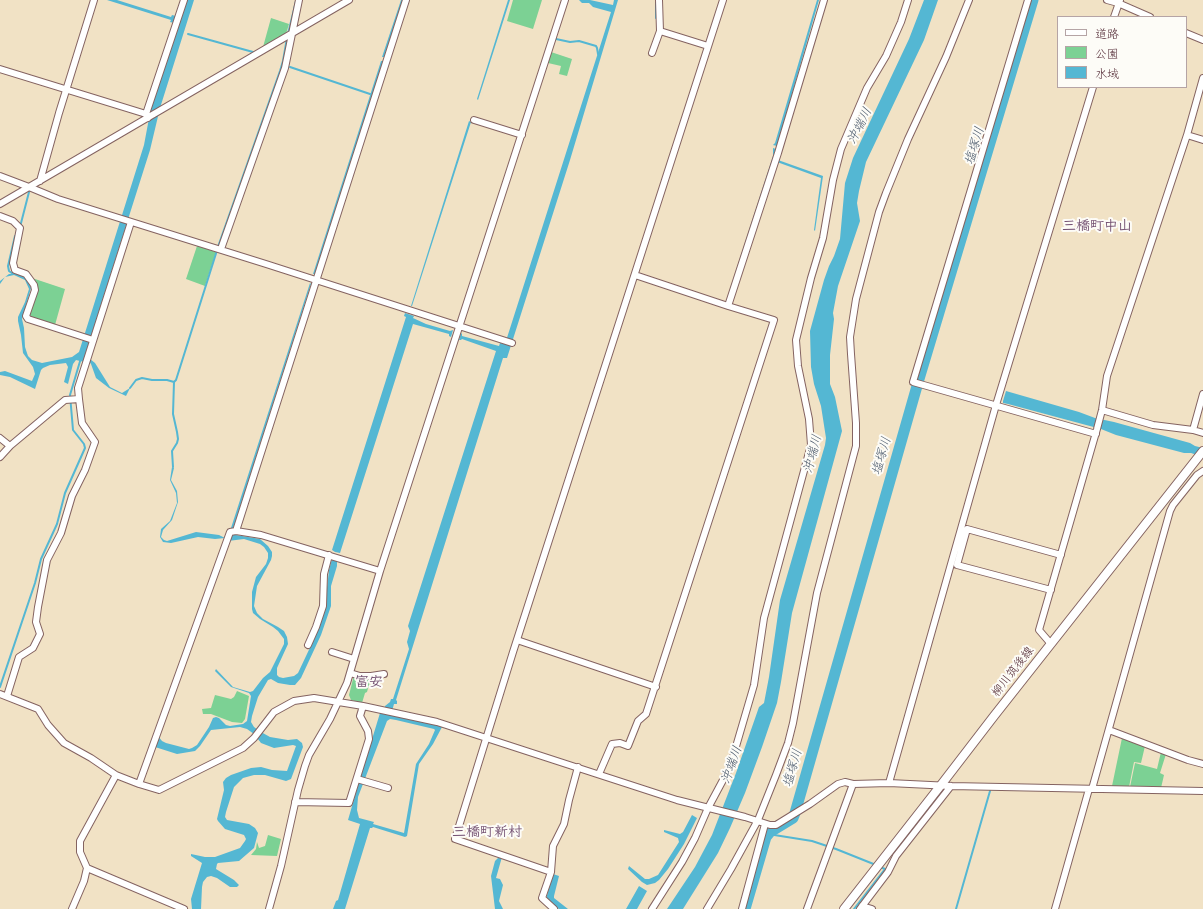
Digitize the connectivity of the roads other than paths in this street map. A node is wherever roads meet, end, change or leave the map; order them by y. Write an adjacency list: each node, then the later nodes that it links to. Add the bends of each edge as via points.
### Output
1 (94, 0): 26 (street)
2 (184, 0): 27 (street)
3 (299, 0): 18 (street)
4 (349, 0): 18 (street)
5 (406, 0): 40 (street)
6 (565, 0): 29 (street)
7 (659, 0): 17 (street)
8 (723, 0): 21 (street)
9 (824, 0): 41 (street)
10 (908, 0): 92 (street, via 886,56 867,88 841,149 833,180 823,238 796,340 811,445 764,618 754,685 730,767)
11 (969, 0): 93 (street, via 886,193 856,299 850,354 856,446 816,593 788,743)
12 (1028, 0): 47 (street, via 913,382)
13 (1107, 0): 14 (street)
14 (1119, 2): 15 (street); 16 (street)
15 (1114, 16)
16 (1148, 16)
17 (660, 31): 21 (street); 22 (street)
18 (292, 33): 27 (street); 38 (street, via 285,68)
19 (1187, 33): 20 (street)
20 (1203, 40)
21 (708, 46): 39 (street)
22 (652, 53)
23 (0, 69): 26 (street)
24 (1203, 78): 30 (street)
25 (1093, 88): 47 (street)
26 (67, 90): 27 (street); 33 (street)
27 (148, 116): 33 (street)
28 (474, 120): 29 (street)
29 (522, 134): 42 (street)
30 (1187, 135): 31 (street); 48 (street, via 1107,376)
31 (1203, 140)
32 (0, 176): 34 (street)
33 (40, 180): 34 (street)
34 (29, 187): 35 (street); 37 (street)
35 (0, 204)
36 (0, 216): 43 (street, via 13,221 20,228 13,263 15,270 26,274 34,285 35,290 26,316 28,319)
37 (131, 222): 38 (street); 43 (street)
38 (221, 249): 40 (street)
39 (635, 275): 41 (street); 62 (street)
40 (316, 280): 42 (street); 57 (street)
41 (728, 306): 69 (street, via 774,320)
42 (458, 329): 44 (street); 60 (street)
43 (93, 340): 46 (street, via 78,388)
44 (512, 344)
45 (1203, 394): 49 (street)
46 (78, 399): 53 (street, via 65,400); 71 (street, via 82,423 94,442 85,470 72,496 61,533 47,560 36,622 40,634 33,648 19,657)
47 (996, 406): 50 (street); 83 (street)
48 (1101, 413): 49 (street, via 1153,425); 50 (street)
49 (1193, 430): 51 (street)
50 (1096, 431): 59 (street)
51 (1203, 432)
52 (0, 438): 53 (street)
53 (10, 446): 55 (street)
54 (1203, 451): 64 (main road, 柳川筑後線)
55 (0, 457)
56 (1203, 471): 74 (street, via 1197,475 1170,511)
57 (236, 531): 58 (street, via 261,535); 84 (street, via 230,532 224,546)
58 (330, 555): 60 (street); 63 (street, via 324,574 323,606)
59 (1060, 555): 61 (street); 61 (street, via 967,529 957,565)
60 (380, 571): 66 (street)
61 (1051, 590): 64 (street, via 1039,630)
62 (517, 640): 69 (street); 75 (street)
63 (308, 644)
64 (1051, 644): 86 (main road, 柳川筑後線)
65 (332, 652): 66 (street)
66 (354, 659): 67 (street)
67 (350, 673): 68 (street, via 360,676); 72 (street)
68 (384, 674)
69 (656, 687): 80 (street, via 646,714 638,721 628,746 612,744)
70 (0, 694): 71 (street)
71 (7, 696): 81 (street, via 38,708 48,725 64,742)
72 (340, 701): 73 (street); 84 (street, via 314,698 294,701 274,712 244,748 159,790); 91 (street, via 305,766)
73 (363, 706): 75 (street, via 437,722); 77 (street, via 360,716 369,739)
74 (1108, 730): 78 (street); 89 (street)
75 (486, 738): 79 (street); 96 (street, via 455,839)
76 (358, 748): 77 (street)
77 (366, 750): 82 (street)
78 (1203, 764)
79 (578, 767): 80 (street); 96 (street, via 564,824 553,846)
80 (599, 774): 92 (street)
81 (116, 775): 84 (street); 95 (street, via 80,841 80,852)
82 (356, 779): 88 (street); 91 (street, via 349,803)
83 (889, 783): 85 (street); 86 (street)
84 (139, 784)
85 (854, 784): 94 (street, via 838,784 776,825); 105 (street)
86 (941, 785): 87 (street); 106 (main road, 柳川筑後線)
87 (951, 786): 89 (street); 97 (street, via 896,856 888,872)
88 (388, 788)
89 (1090, 789): 90 (street); 108 (street)
90 (1203, 791)
91 (295, 802): 100 (street)
92 (708, 808): 93 (street); 102 (street, via 682,862)
93 (757, 821): 94 (street); 103 (street)
94 (765, 824): 104 (street)
95 (87, 868): 98 (street); 99 (street)
96 (551, 872): 101 (street, via 542,898)
97 (861, 908): 107 (street)
98 (72, 909)
99 (184, 909)
100 (269, 909)
101 (554, 909)
102 (652, 909)
103 (708, 909)
104 (742, 909)
105 (807, 909)
106 (844, 909)
107 (872, 909)
108 (1055, 909)

